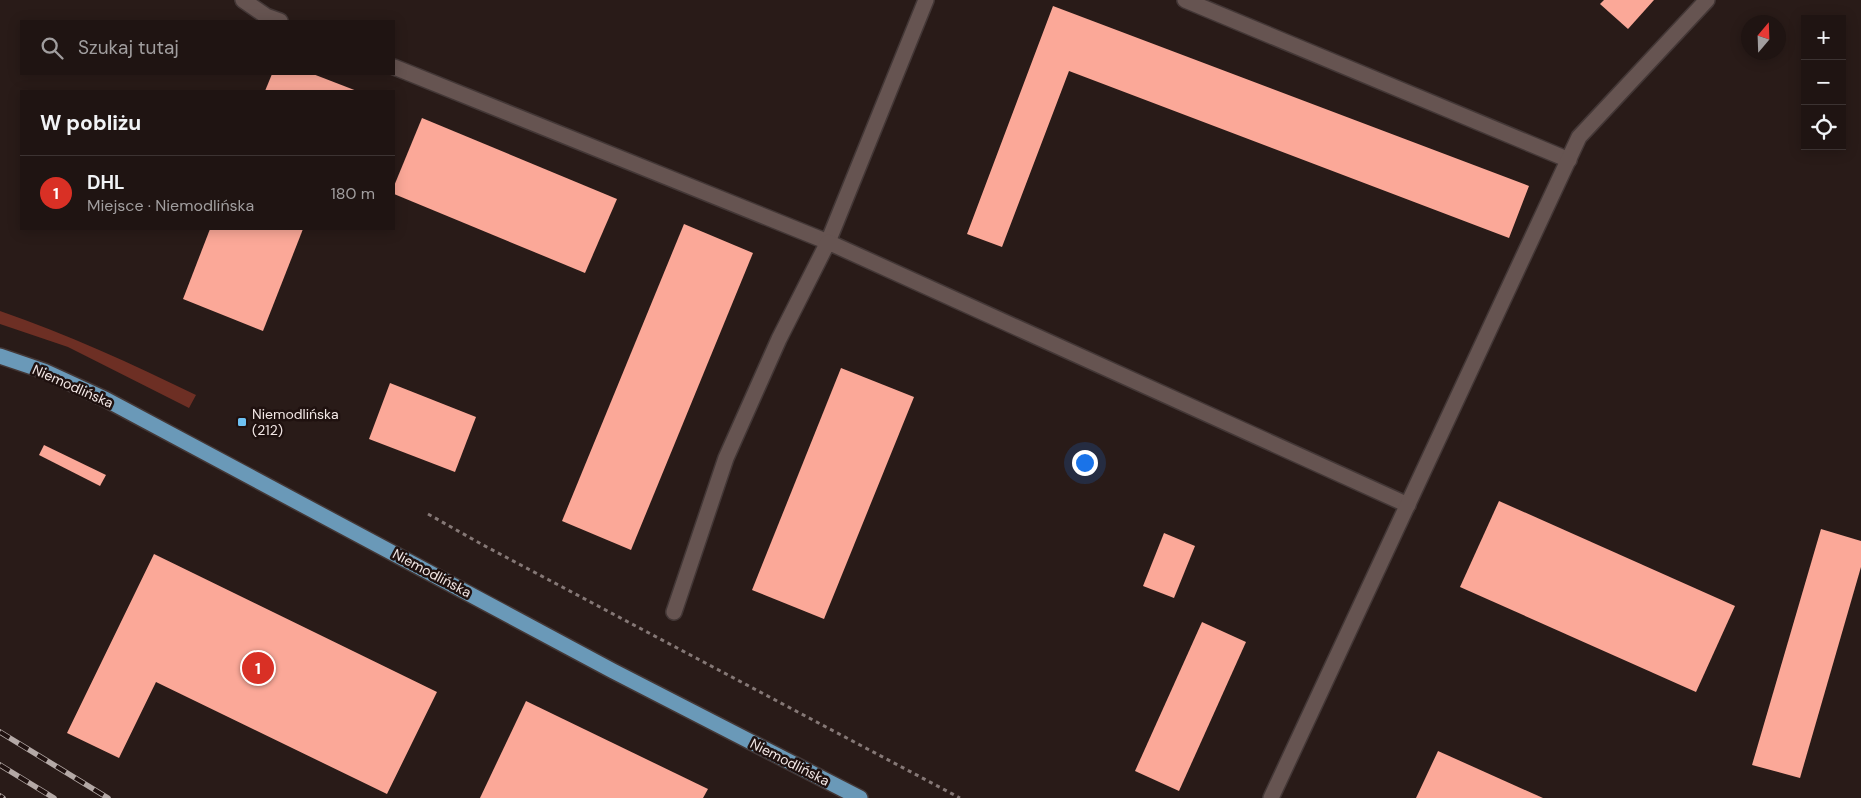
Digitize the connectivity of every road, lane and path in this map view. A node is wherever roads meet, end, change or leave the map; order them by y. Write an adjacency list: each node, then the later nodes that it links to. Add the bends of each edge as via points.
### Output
1 (243, 0): 5 (lane)
2 (926, 0): 8 (lane)
3 (1185, 0): 7 (lane)
4 (1706, 0): 7 (lane, via 1579,137)
5 (277, 20)
6 (395, 67): 8 (lane)
7 (1569, 160): 10 (lane)
8 (828, 242): 10 (lane); 12 (lane, via 779,339 726,458)
9 (0, 356): 13 (main road, Niemodlińska, via 105,398 613,671)
10 (1408, 505): 15 (lane)
11 (428, 514): 14 (path)
12 (674, 612)
13 (860, 798)
14 (960, 798)
15 (1271, 798)

